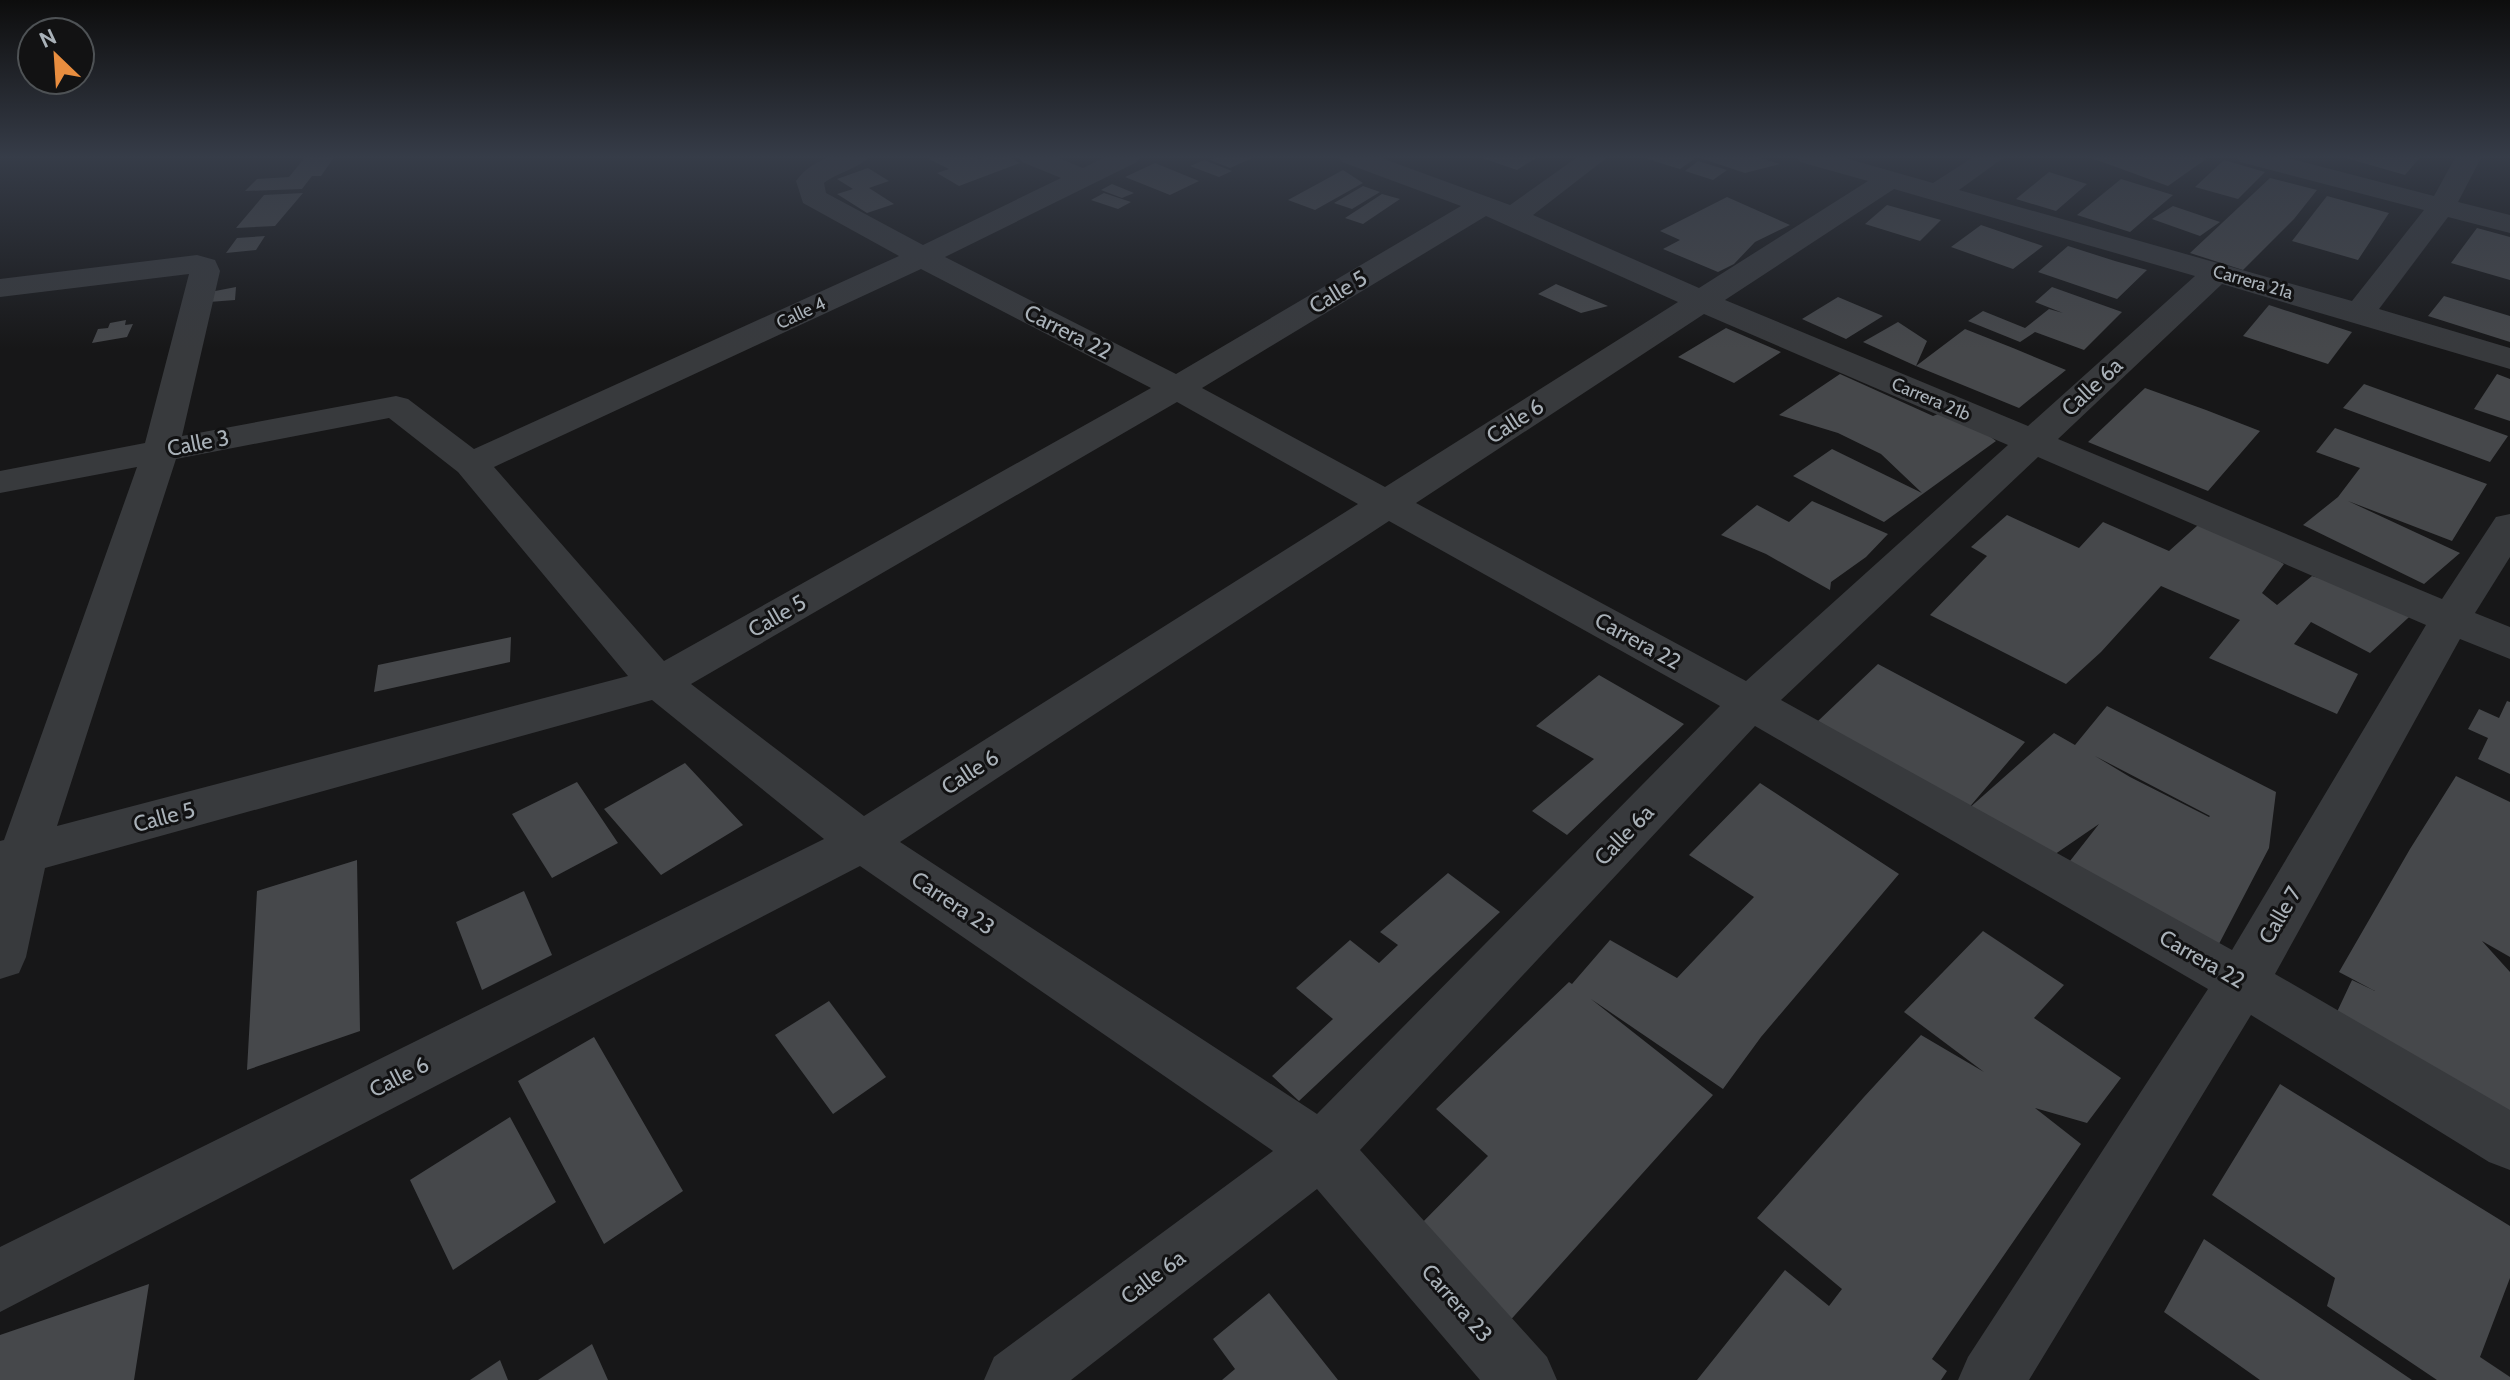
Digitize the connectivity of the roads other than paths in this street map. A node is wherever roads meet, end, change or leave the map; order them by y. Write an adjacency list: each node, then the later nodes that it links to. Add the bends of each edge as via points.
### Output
1 (856, 220): 8 (street, Carrera 22)
2 (998, 220): 8 (street, Calle 4)
3 (1479, 220): 14 (street, Calle 5)
4 (1521, 220): 11 (street, Carrera 21b)
5 (1827, 220): 11 (street, Calle 6)
6 (2036, 220): 9 (street, Carrera 21a)
7 (2430, 220): 12 (street)
8 (922, 257): 14 (street, Carrera 22); 18 (street, Calle 4)
9 (2217, 272): 12 (street, Carrera 21a); 16 (street, Calle 6a)
10 (0, 288): 17 (street, via 204,266)
11 (1701, 301): 16 (street, Carrera 21b); 20 (street, Calle 6)
12 (2359, 313): 13 (street, Carrera 21a)
13 (2510, 359)
14 (1177, 388): 20 (street, Carrera 22); 24 (street, Calle 5)
15 (396, 406): 17 (street, Calle 3); 18 (street, Carrera 23)
16 (2032, 442): 22 (street, Carrera 21b); 25 (street, Calle 6a)
17 (161, 450): 19 (street, Calle 3); 27 (street)
18 (471, 464): 24 (street, Carrera 23)
19 (0, 482)
20 (1388, 503): 25 (street, Carrera 22); 26 (street, Calle 6)
21 (2510, 526): 22 (street, Calle 7)
22 (2450, 619): 23 (street, Carrera 21b); 29 (street, Calle 7)
23 (2510, 644)
24 (659, 683): 26 (street, Carrera 23); 27 (street, Calle 5)
25 (1750, 703): 29 (street, Carrera 22); 31 (street, Calle 6a)
26 (862, 842): 31 (street, Carrera 23); 32 (street, Calle 6)
27 (11, 858): 28 (street)
28 (0, 957)
29 (2242, 982): 30 (street, Carrera 22); 35 (street, Calle 7)
30 (2510, 1142)
31 (1321, 1150): 33 (street, Calle 6a); 34 (street, Carrera 23)
32 (0, 1280)
33 (1017, 1380)
34 (1524, 1380)
35 (1991, 1380)

